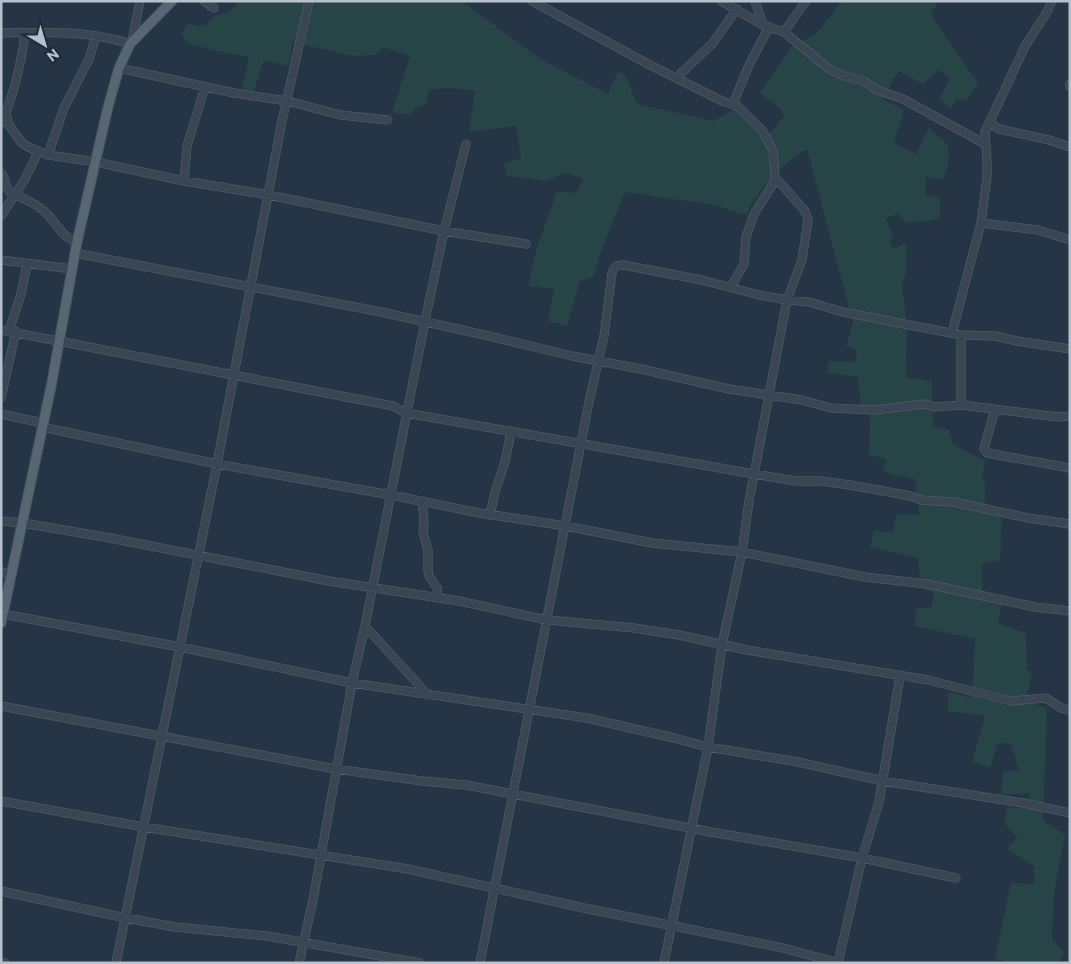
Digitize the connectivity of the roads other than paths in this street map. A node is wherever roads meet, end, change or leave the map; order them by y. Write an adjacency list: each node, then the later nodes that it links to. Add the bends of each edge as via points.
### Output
1 (140, 1): 17 (street)
2 (172, 1): 17 (main road)
3 (204, 1): 10 (street)
4 (309, 1): 21 (street)
5 (532, 1): 19 (street)
6 (721, 1): 11 (street)
7 (755, 1): 12 (street)
8 (806, 1): 14 (street)
9 (1052, 1): 26 (street, via 1022,53)
10 (214, 8)
11 (737, 9): 12 (street); 19 (street, via 712,44)
12 (766, 26): 14 (street); 22 (street)
13 (25, 32): 15 (street); 16 (street); 23 (street, via 19,73)
14 (784, 32): 28 (street, via 829,69 903,99)
15 (1, 33)
16 (96, 36): 17 (street); 31 (street, via 93,49 64,108)
17 (131, 42): 18 (main road)
18 (119, 68): 20 (street); 32 (main road)
19 (676, 78): 22 (street)
20 (205, 87): 21 (street); 35 (street, via 187,146)
21 (287, 101): 24 (street, via 341,115); 37 (street)
22 (733, 104): 34 (street, via 762,130 773,151)
23 (6, 114): 25 (street); 30 (street, via 22,143)
24 (388, 120)
25 (1, 123)
26 (990, 123): 28 (street, via 985,132); 29 (street, via 999,129)
27 (466, 144): 40 (street)
28 (985, 144): 39 (street, via 987,169)
29 (1070, 146)
30 (38, 152): 31 (street); 36 (street)
31 (48, 155): 32 (street)
32 (96, 162): 35 (street); 42 (main road)
33 (1, 173): 36 (street, via 7,189)
34 (776, 179): 49 (street, via 756,209 746,237 744,264); 50 (street, via 805,211 808,220 802,260)
35 (184, 181): 37 (street)
36 (15, 195): 38 (street); 42 (street, via 49,215 66,236)
37 (269, 195): 40 (street); 48 (street)
38 (1, 216)
39 (981, 223): 41 (street, via 1038,230); 53 (street)
40 (444, 231): 43 (street); 51 (street)
41 (1070, 240)
42 (77, 242): 44 (main road)
43 (526, 244)
44 (75, 253): 47 (main road); 48 (street)
45 (1, 260): 46 (street)
46 (28, 264): 47 (street); 52 (street)
47 (72, 269): 54 (main road)
48 (250, 287): 51 (street); 57 (street)
49 (731, 287): 50 (street); 56 (street, via 617,265 612,273)
50 (787, 300): 53 (street); 58 (street)
51 (425, 321): 56 (street); 63 (street)
52 (9, 330): 54 (street); 59 (street)
53 (957, 334): 55 (street, via 995,336); 60 (street)
54 (59, 342): 57 (street); 65 (main road)
55 (1070, 348)
56 (597, 360): 58 (street); 67 (street)
57 (234, 374): 63 (street, via 393,406); 68 (street)
58 (769, 396): 60 (street, via 831,408 874,410 924,404 935,407); 70 (street)
59 (1, 398)
60 (961, 405): 61 (street)
61 (995, 409): 64 (street, via 1058,418); 69 (street, via 984,450 987,453)
62 (1, 414): 65 (street)
63 (406, 414): 66 (street); 71 (street)
64 (1070, 416)
65 (43, 425): 68 (street); 75 (main road)
66 (511, 432): 67 (street); 73 (street)
67 (581, 443): 70 (street); 77 (street)
68 (217, 464): 71 (street); 79 (street)
69 (1070, 468)
70 (754, 474): 76 (street, via 850,484 921,500 953,502); 78 (street)
71 (391, 495): 72 (street); 82 (street)
72 (422, 502): 73 (street); 83 (street, via 428,571)
73 (490, 515): 77 (street)
74 (1, 521): 75 (street)
75 (23, 523): 79 (street); 81 (main road)
76 (1070, 524)
77 (566, 526): 78 (street, via 659,544); 86 (street)
78 (742, 552): 84 (street, via 864,577 926,584 1035,607); 88 (street)
79 (197, 555): 82 (street); 89 (street)
80 (1, 572): 81 (street)
81 (12, 574): 85 (main road)
82 (372, 587): 83 (street); 87 (street)
83 (438, 598): 86 (street)
84 (1070, 611)
85 (2, 618): 89 (street)
86 (547, 620): 88 (street, via 634,628); 94 (street)
87 (365, 626): 91 (street); 92 (street)
88 (722, 645): 90 (street); 97 (street)
89 (180, 647): 91 (street); 96 (street)
90 (900, 676): 95 (street, via 948,684 1012,701 1046,698); 99 (street)
91 (352, 683): 92 (street); 98 (street)
92 (428, 695): 94 (street)
93 (1, 706): 96 (street)
94 (529, 710): 97 (street, via 587,718); 100 (street)
95 (1070, 710)
96 (163, 737): 98 (street); 103 (street)
97 (708, 748): 99 (street, via 798,762); 104 (street)
98 (336, 769): 100 (street); 105 (street)
99 (883, 781): 102 (street); 106 (street)
100 (512, 794): 104 (street); 108 (street)
101 (1, 801): 103 (street)
102 (1070, 813)
103 (144, 827): 105 (street); 110 (street)
104 (692, 828): 106 (street); 111 (street)
105 (320, 856): 108 (street); 112 (street)
106 (862, 858): 107 (street); 120 (street)
107 (956, 878)
108 (496, 888): 111 (street); 118 (street)
109 (1, 891): 110 (street)
110 (126, 918): 112 (street); 115 (street)
111 (672, 925): 119 (street); 120 (street)
112 (304, 942): 116 (street); 117 (street)
113 (1, 962): 114 (street)
114 (5, 963)
115 (116, 963)
116 (299, 963)
117 (420, 963)
118 (480, 963)
119 (664, 963)
120 (839, 963)

